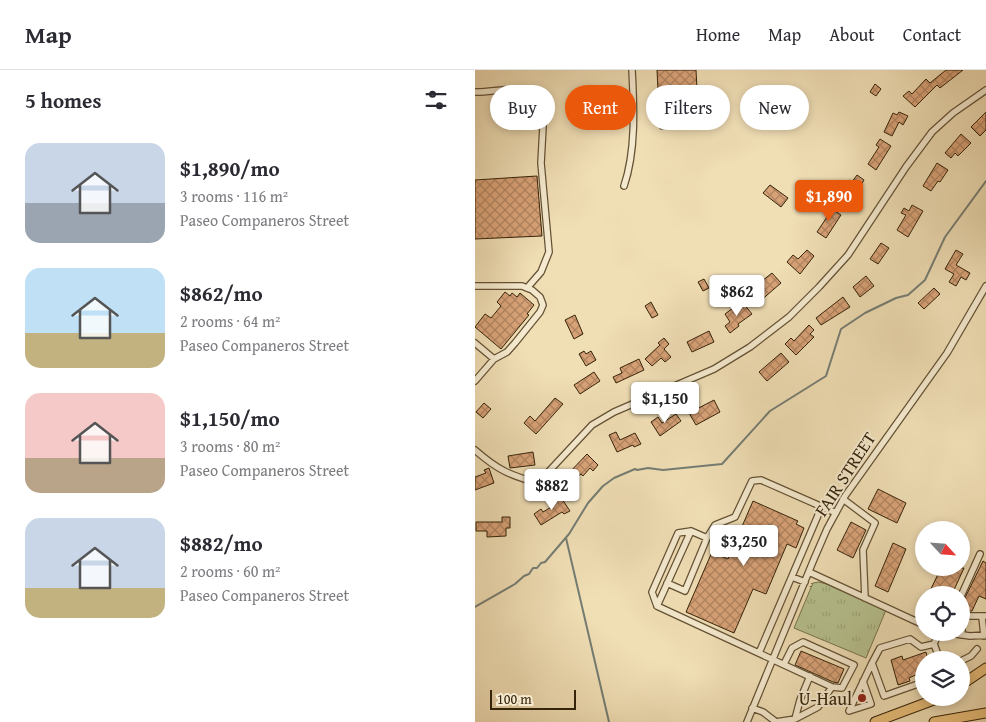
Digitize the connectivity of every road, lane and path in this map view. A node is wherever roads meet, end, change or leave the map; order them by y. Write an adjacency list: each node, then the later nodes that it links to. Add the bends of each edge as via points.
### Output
1 (632, 70): 4 (street, via 632,134 629,171)
2 (986, 90): 11 (street, via 932,132 848,255 789,316 750,347 714,368 592,425 538,483 501,470)
3 (475, 92): 7 (street, via 524,89 535,92 544,108 541,162 549,252 541,272)
4 (624, 186)
5 (475, 286): 7 (street)
6 (986, 286): 12 (street, FAIR STREET, via 947,353)
7 (527, 288): 9 (street, via 540,297 541,312 507,352)
8 (475, 343): 9 (street)
9 (495, 359): 10 (street)
10 (475, 381)
11 (475, 450)
12 (843, 499): 14 (street, FAIR STREET); 24 (street, via 875,523 863,550)
13 (822, 506): 14 (street); 16 (street, via 761,480 752,481 735,517 715,525); 19 (street)
14 (836, 512): 18 (street, FAIR STREET)
15 (691, 531): 16 (street); 21 (street); 25 (street, via 678,533 652,592)
16 (707, 538): 21 (street, via 685,590)
17 (980, 554): 23 (street)
18 (809, 572): 22 (street, FAIR STREET); 24 (street)
19 (792, 576): 22 (street); 35 (street)
20 (813, 581): 22 (path)
21 (667, 583): 25 (street)
22 (808, 584): 37 (street, FAIR STREET)
23 (966, 586)
24 (865, 598): 28 (street)
25 (657, 606): 35 (street)
26 (970, 616): 27 (street)
27 (984, 616): 30 (street)
28 (915, 621)
29 (970, 635): 30 (street)
30 (985, 636)
31 (936, 641): 32 (street)
32 (934, 644): 34 (street); 38 (street, via 921,647 910,639 880,648)
33 (977, 649): 36 (street)
34 (937, 651)
35 (759, 653): 37 (street)
36 (970, 656)
37 (773, 659): 39 (street); 47 (street, FAIR STREET)
38 (872, 663): 43 (street); 44 (street, via 883,696)
39 (784, 664): 41 (street); 45 (street, via 792,648 803,642 854,665 842,688)
40 (986, 668): 42 (highway)
41 (810, 676): 45 (street); 49 (street)
42 (970, 679)
43 (863, 681): 43 (street, via 860,688 849,711 871,704)
44 (915, 685)
45 (832, 687): 49 (street, via 818,707)
46 (918, 706): 52 (highway)
47 (753, 708): 50 (street, FAIR STREET); 51 (street)
48 (986, 713): 53 (highway)
49 (795, 719): 51 (street)
50 (747, 722)
51 (776, 722)
52 (875, 722)
53 (934, 722)

